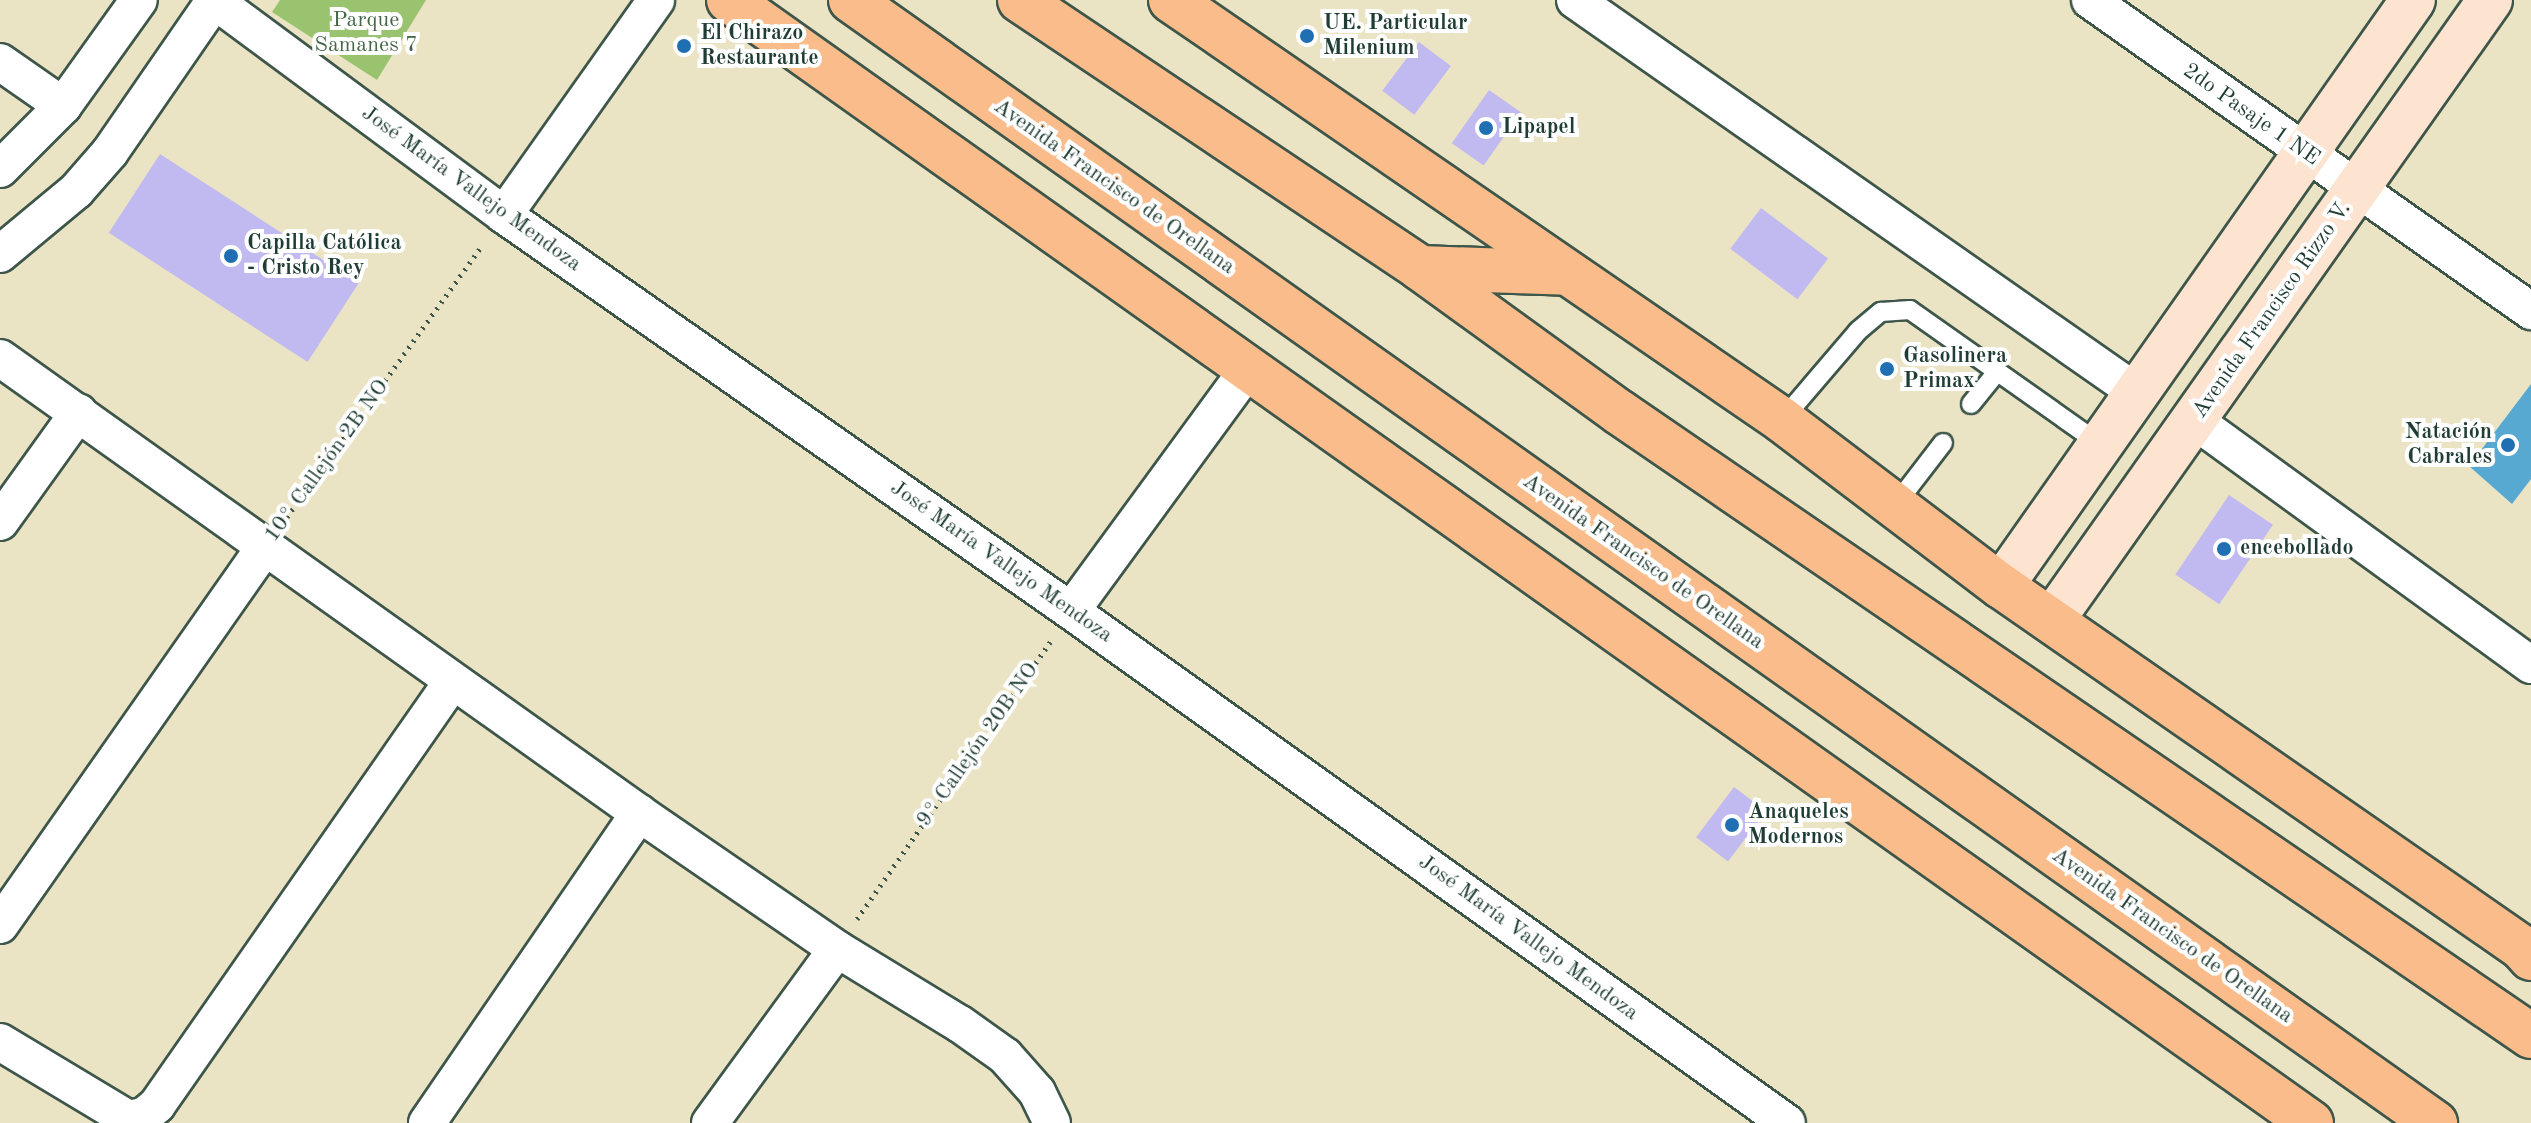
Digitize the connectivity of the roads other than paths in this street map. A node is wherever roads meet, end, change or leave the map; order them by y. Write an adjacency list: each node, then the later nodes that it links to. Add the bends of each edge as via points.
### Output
1 (139, 0): 13 (street)
2 (656, 0): 17 (street)
3 (729, 0): 23 (main road)
4 (851, 0): 51 (main road, Avenida Francisco de Orellana)
5 (1020, 0): 19 (main road)
6 (1171, 0): 20 (main road)
7 (1575, 0): 25 (street)
8 (2090, 0): 14 (street, 2do Pasaje 1 NE)
9 (2413, 0): 14 (main road)
10 (2490, 0): 16 (main road, Avenida Francisco Rizzo V.)
11 (215, 1): 17 (street, José María Vallejo Mendoza); 18 (street, via 110,152 76,191)
12 (0, 62): 13 (street)
13 (63, 106): 15 (street)
14 (2306, 153): 16 (street, 2do Pasaje 1 NE); 25 (main road)
15 (0, 169)
16 (2356, 190): 21 (street, 2do Pasaje 1 NE); 29 (main road, Avenida Francisco Rizzo V.)
17 (504, 215): 36 (street, José María Vallejo Mendoza)
18 (0, 254)
19 (1420, 268): 20 (main road); 44 (main road, via 1619,412)
20 (1567, 273): 28 (main road)
21 (2531, 311)
22 (0, 358): 27 (street)
23 (1248, 369): 36 (street); 46 (main road)
24 (1997, 372): 26 (lane); 28 (lane, via 1910,310 1881,312 1858,331); 31 (lane)
25 (2139, 394): 31 (main road)
26 (1971, 404)
27 (79, 412): 33 (street); 34 (street)
28 (1782, 420): 32 (main road)
29 (2195, 421): 37 (main road, Avenida Francisco Rizzo V.); 38 (street)
30 (1943, 443): 32 (lane)
31 (2100, 444): 35 (main road)
32 (1896, 504): 35 (main road)
33 (0, 522)
34 (265, 547): 39 (street); 41 (street, 10° Callejón 2B NO)
35 (2001, 586): 37 (main road)
36 (1071, 611): 50 (street, José María Vallejo Mendoza)
37 (2052, 620): 43 (main road)
38 (2531, 665)
39 (452, 682): 40 (street); 45 (street, via 157,1105 144,1116 128,1119)
40 (639, 813): 42 (street); 47 (street)
41 (0, 925)
42 (837, 949): 48 (street); 49 (street, via 1005,1056 1037,1092)
43 (2528, 954)
44 (2531, 1036)
45 (0, 1042)
46 (2302, 1120)
47 (427, 1123)
48 (710, 1123)
49 (1052, 1123)
50 (1787, 1123)
51 (2435, 1123)

